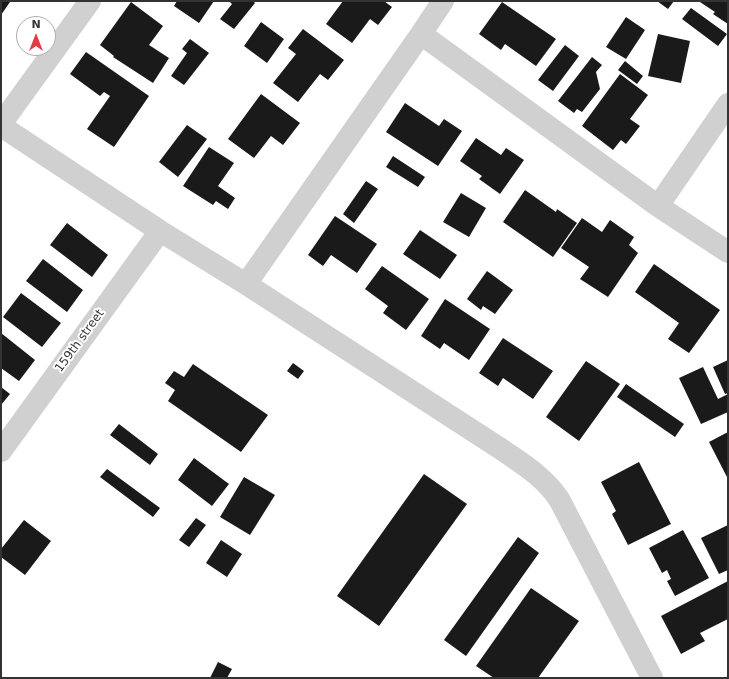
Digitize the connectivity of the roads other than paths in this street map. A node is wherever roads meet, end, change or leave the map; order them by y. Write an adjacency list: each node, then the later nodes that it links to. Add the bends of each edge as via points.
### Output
1 (90, 1): 5 (street)
2 (442, 1): 3 (street)
3 (422, 34): 6 (street); 9 (street)
4 (728, 104): 6 (street)
5 (1, 125): 7 (street)
6 (658, 206): 8 (street)
7 (160, 231): 9 (street); 10 (street, 159th street)
8 (728, 252)
9 (246, 284): 11 (street, via 523,464 548,484 559,499)
10 (1, 451)
11 (652, 678)

